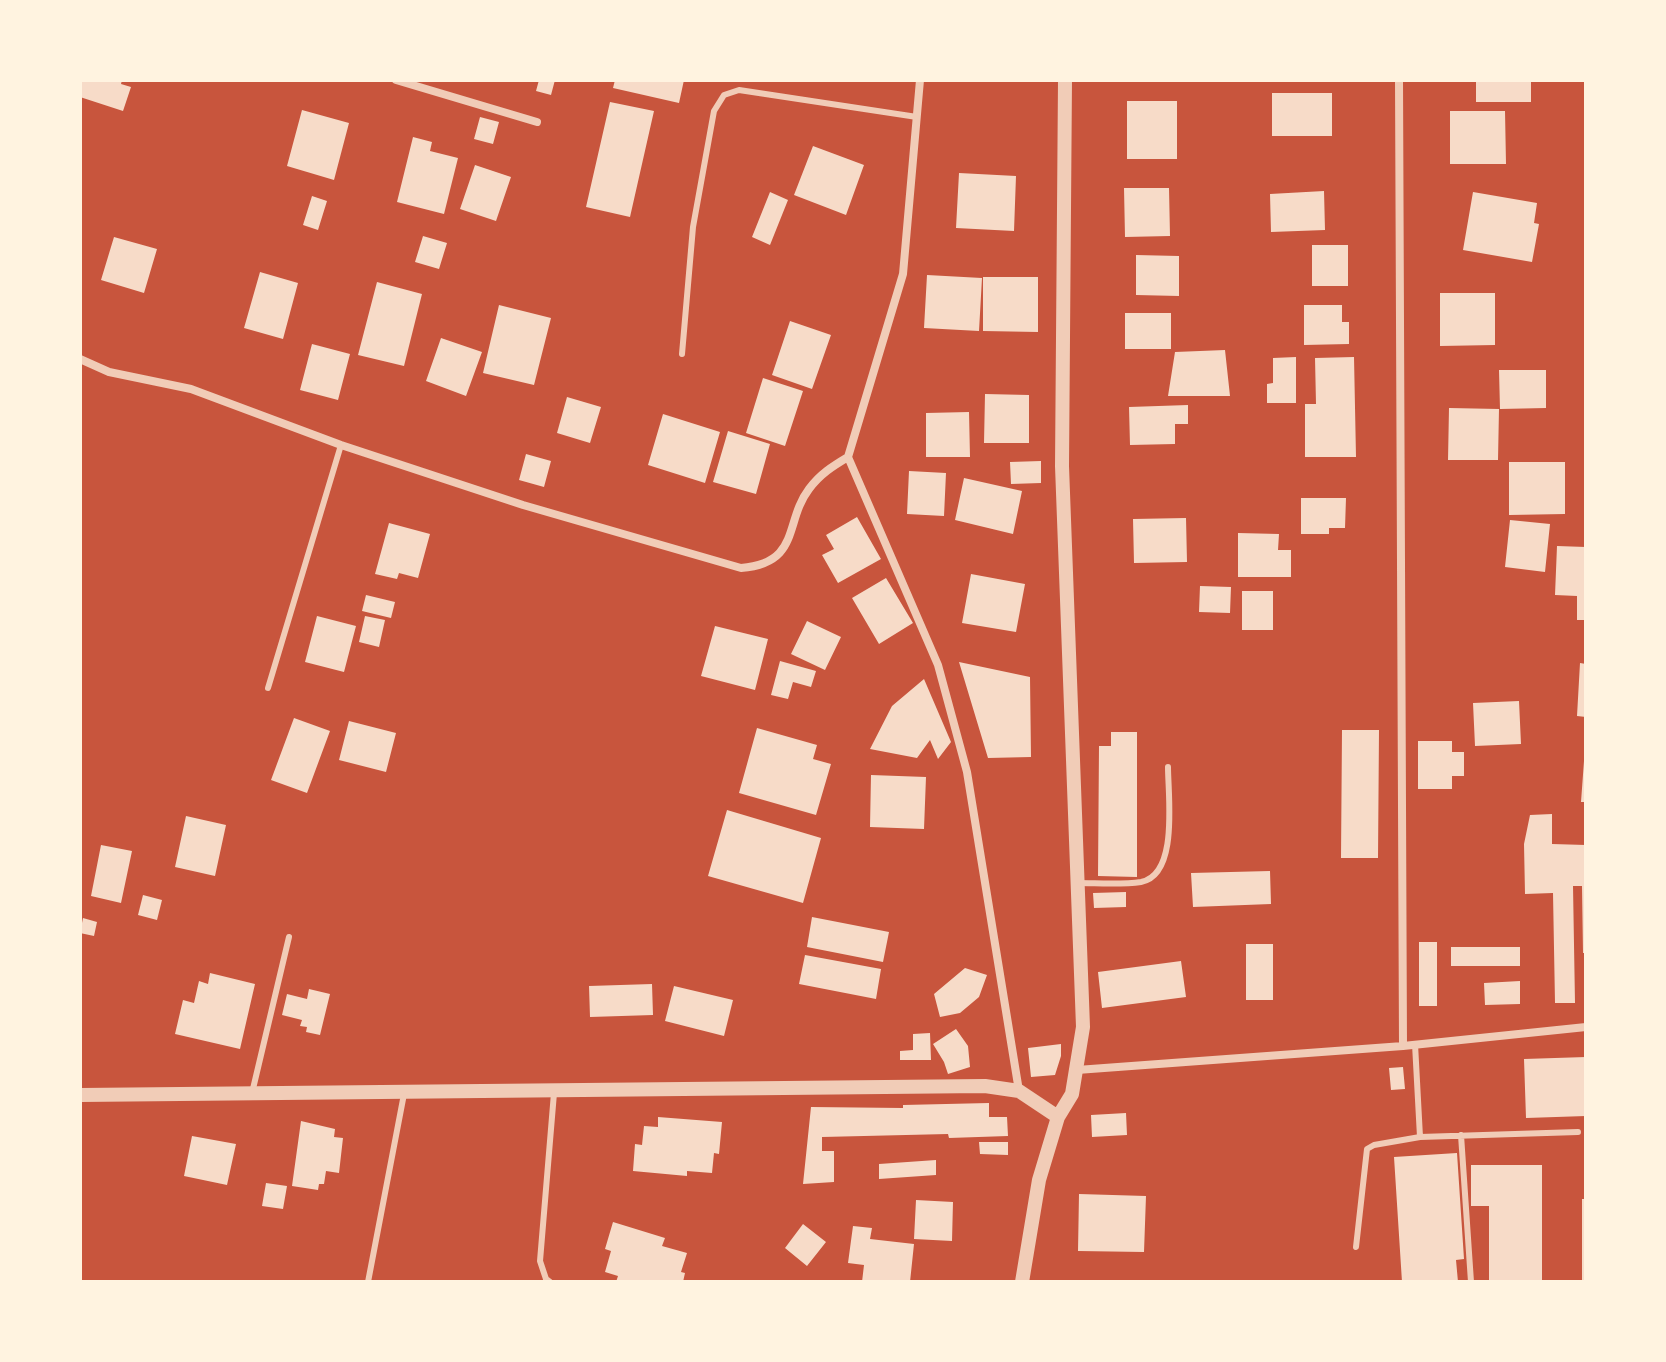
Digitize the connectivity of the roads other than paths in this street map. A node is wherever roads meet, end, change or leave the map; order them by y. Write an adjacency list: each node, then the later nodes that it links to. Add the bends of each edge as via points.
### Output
1 (396, 80): 6 (street)
2 (920, 80): 5 (street)
3 (1065, 80): 13 (street, via 1062,466)
4 (1399, 80): 17 (street)
5 (917, 117): 7 (lane, via 739,90 724,95 714,111 693,227); 10 (street, via 903,274)
6 (537, 122)
7 (682, 354)
8 (80, 359): 9 (street, via 109,372 191,389)
9 (341, 445): 10 (street, via 741,568 761,566 779,552 793,532 808,490 827,469); 11 (lane)
10 (848, 457): 21 (street, via 938,665 963,757)
11 (268, 688)
12 (1168, 767): 13 (lane, via 1167,853 1158,872 1142,882)
13 (1077, 883): 18 (street, via 1083,1027)
14 (289, 937): 22 (lane)
15 (1586, 1027): 16 (street)
16 (1415, 1044): 17 (street); 27 (lane)
17 (1403, 1046): 18 (street)
18 (1077, 1070): 24 (street, via 1072,1094)
19 (554, 1090): 20 (street); 21 (street, via 985,1086); 30 (lane, via 540,1261)
20 (405, 1091): 22 (street); 29 (lane)
21 (1019, 1091): 24 (street)
22 (252, 1093): 23 (street)
23 (80, 1095)
24 (1058, 1117): 31 (street, via 1039,1180)
25 (1578, 1132): 26 (lane)
26 (1461, 1135): 27 (lane); 32 (lane)
27 (1420, 1137): 28 (lane, via 1367,1149)
28 (1356, 1247)
29 (368, 1282)
30 (550, 1282)
31 (1022, 1282)
32 (1471, 1282)

